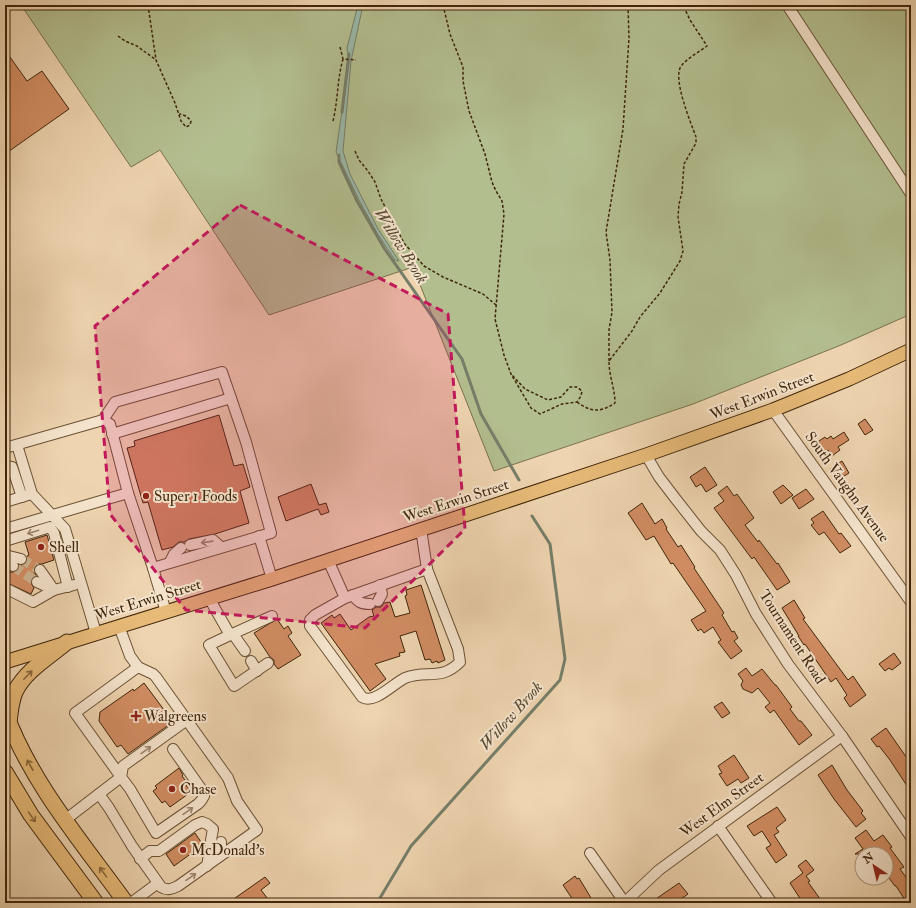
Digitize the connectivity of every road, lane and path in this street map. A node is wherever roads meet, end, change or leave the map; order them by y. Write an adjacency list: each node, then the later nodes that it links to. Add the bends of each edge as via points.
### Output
1 (148, 5): 9 (path)
2 (442, 5): 15 (path, via 463,67 469,111 492,182 502,201 504,214)
3 (628, 5): 17 (path, via 629,38 623,129 606,232 612,312)
4 (683, 5): 17 (path, via 707,46 681,65 678,71 681,92 696,137 696,143 684,164 679,204 678,217 683,250 680,261 660,293)
5 (787, 5): 14 (street)
6 (118, 36): 9 (path)
7 (340, 46): 8 (path)
8 (344, 59): 10 (path); 12 (path, via 340,69)
9 (156, 60): 11 (path)
10 (356, 60)
11 (180, 114): 11 (path, via 181,122 186,127 190,125 189,118)
12 (333, 121)
13 (355, 151): 15 (path, via 375,182 404,242 424,266 484,294)
14 (911, 194)
15 (496, 305): 18 (path, via 495,320)
16 (911, 350): 21 (main road, West Erwin Street)
17 (609, 361): 20 (path, via 615,403 604,410 594,410)
18 (511, 374): 20 (path, via 531,408 540,414 562,404); 20 (path, via 525,389 548,400 561,397 570,387 577,387 582,391)
19 (231, 398): 22 (street, via 222,372 115,402); 23 (street); 36 (street, via 271,533)
20 (577, 402)
21 (773, 410): 26 (main road, West Erwin Street); 57 (street, South Vaughn Avenue)
22 (103, 420): 23 (street, via 110,424); 24 (street)
23 (112, 434): 29 (street)
24 (17, 445): 25 (street); 27 (street)
25 (5, 448)
26 (646, 455): 35 (main road, West Erwin Street); 72 (street, Tournament Road, via 675,498 720,550 788,664)
27 (23, 464): 28 (street); 30 (street)
28 (9, 468): 31 (street)
29 (128, 493): 33 (street); 45 (street)
30 (32, 494): 31 (street); 33 (street)
31 (22, 497): 32 (street)
32 (5, 502)
33 (52, 516): 34 (street); 50 (street, via 65,529)
34 (5, 529)
35 (421, 529): 42 (main road, West Erwin Street); 46 (street)
36 (259, 536): 38 (street); 48 (street)
37 (5, 541): 52 (street, one-way to 37, via 54,533 50,527)
38 (221, 548): 43 (street); 43 (street, one-way to 43, via 213,540 186,546 174,554)
39 (5, 555): 41 (street)
40 (5, 558): 44 (street)
41 (21, 559)
42 (328, 560): 48 (main road, West Erwin Street); 55 (street)
43 (170, 562): 45 (street)
44 (13, 566)
45 (154, 568): 58 (street)
46 (427, 569): 51 (street); 55 (street, via 458,649 460,662 446,672 406,678 373,698 362,697 310,626 310,620 315,615)
47 (40, 570): 54 (street)
48 (272, 579): 56 (main road, West Erwin Street)
49 (37, 582): 54 (street)
50 (81, 584): 52 (street); 61 (street)
51 (380, 585): 55 (street); 55 (street, via 382,594 374,603 364,604)
52 (68, 587): 54 (street)
53 (5, 588): 54 (street, via 33,602)
54 (54, 590)
55 (349, 596)
56 (209, 598): 58 (main road, West Erwin Street); 62 (street)
57 (911, 602)
58 (166, 612): 60 (main road, West Erwin Street)
59 (272, 616): 62 (street)
60 (120, 626): 61 (main road, West Erwin Street); 68 (street, via 130,656)
61 (96, 633): 63 (main road, West Erwin Street)
62 (232, 635): 64 (street); 69 (street, via 209,645 234,686)
63 (67, 642): 65 (main road, West Erwin Street); 70 (highway, one-way to 63, via 20,684)
64 (244, 651)
65 (5, 662)
66 (251, 662): 69 (street)
67 (268, 663): 69 (street)
68 (138, 667): 71 (street, via 156,677); 75 (street, via 75,713)
69 (257, 671)
70 (7, 717): 77 (highway, one-way to 70, via 34,773)
71 (187, 720): 75 (street, one-way to 71, via 123,766); 82 (street, via 228,778 237,801 257,830)
72 (842, 736): 78 (street, West Elm Street); 79 (street, Tournament Road)
73 (172, 749): 75 (street, one-way to 73, via 156,833 198,804 204,796)
74 (5, 772): 84 (highway, one-way to 84, via 27,809)
75 (121, 777): 76 (street)
76 (99, 794): 77 (street); 81 (street)
77 (65, 820): 85 (highway, one-way to 77)
78 (718, 826): 87 (street, West Elm Street, via 659,870); 88 (street)
79 (911, 837)
80 (590, 854): 87 (street)
81 (140, 859): 82 (street, via 150,851 159,851 199,823 205,822 213,829 221,848); 83 (street)
82 (208, 862): 83 (street, one-way to 82, via 164,889 172,889)
83 (158, 883): 86 (street)
84 (96, 903)
85 (126, 903)
86 (131, 903)
87 (625, 903)
88 (772, 903)

